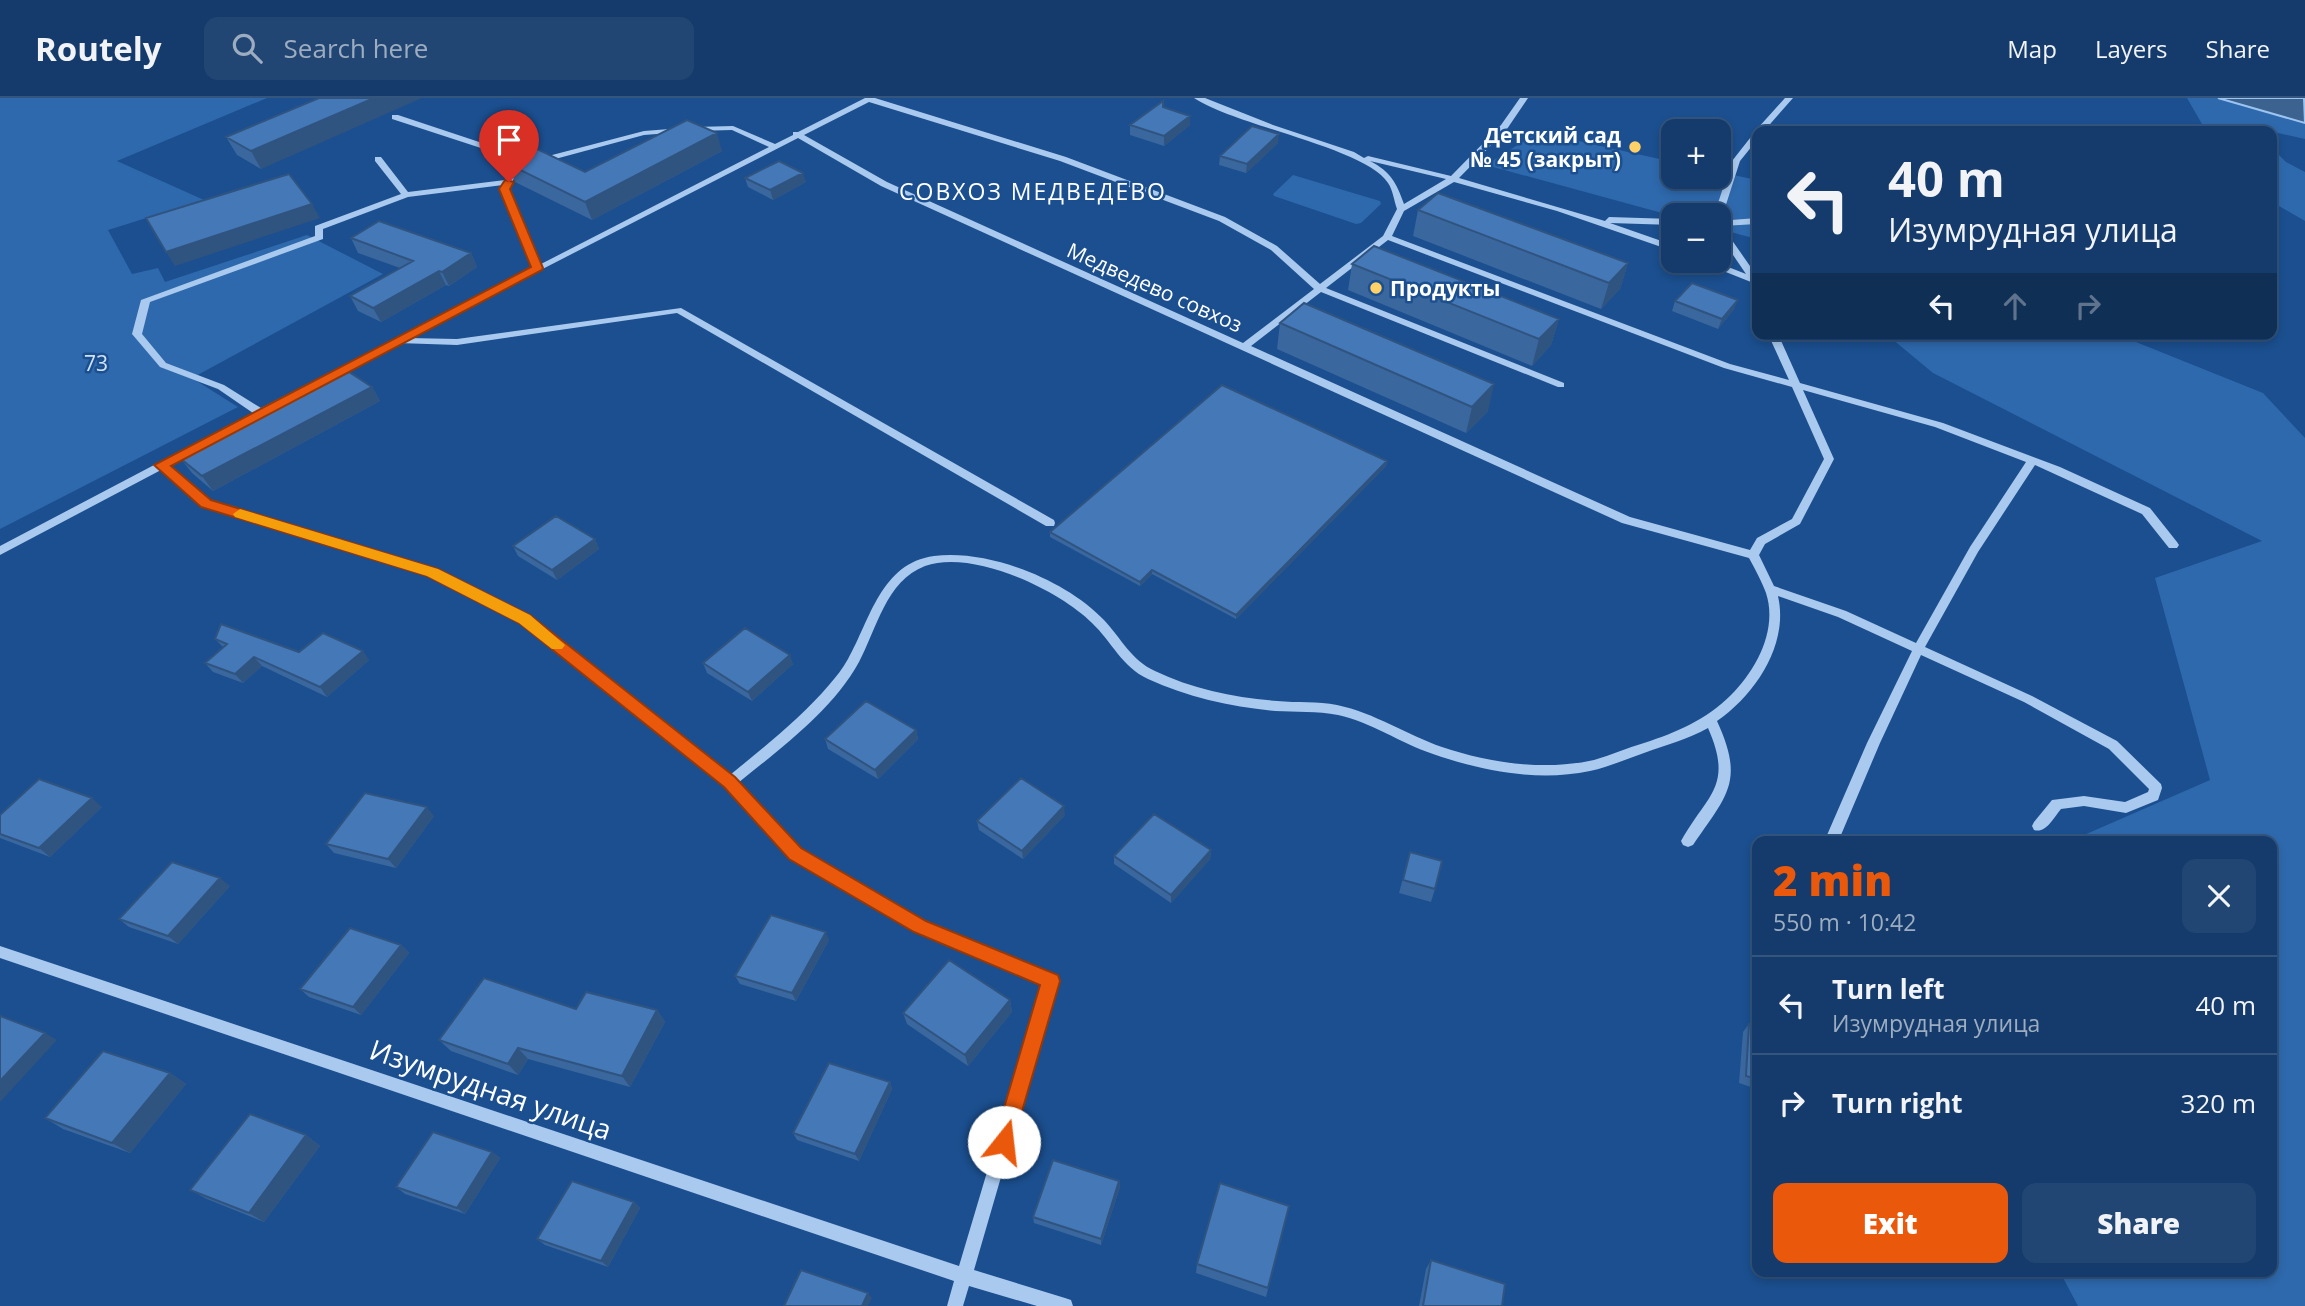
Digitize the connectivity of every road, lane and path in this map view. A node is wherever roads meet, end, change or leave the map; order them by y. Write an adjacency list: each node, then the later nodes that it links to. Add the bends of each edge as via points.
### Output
1 (1198, 98): 10 (street)
2 (1524, 98): 13 (street, via 1504,127)
3 (1789, 98): 6 (street)
4 (869, 99): 7 (street); 29 (street, via 1063,159 1222,219 1273,248)
5 (395, 117): 12 (street)
6 (1765, 126)
7 (796, 134): 9 (street); 32 (street, Медведево совхоз, via 884,184)
8 (1752, 142): 16 (street, via 1736,161)
9 (774, 146): 12 (street, via 733,128 695,129 644,133); 25 (street)
10 (1351, 154): 13 (street); 17 (street, via 1392,182)
11 (378, 159): 15 (street)
12 (533, 163): 14 (street, via 512,175)
13 (1454, 178): 17 (street); 18 (street)
14 (509, 182): 15 (street); 25 (street, via 505,189)
15 (406, 195): 35 (street, via 318,228 320,237 146,300 137,334 163,365 222,387)
16 (1722, 203)
17 (1401, 209): 22 (street, Медведево совхоз)
18 (1598, 219): 19 (street); 23 (street)
19 (1661, 222)
20 (1752, 222): 21 (street)
21 (1731, 224)
22 (1387, 237): 29 (street, Медведево совхоз); 34 (street, via 1640,335)
23 (1661, 243)
24 (1731, 245): 27 (street)
25 (538, 268): 31 (street)
26 (1731, 272): 28 (street)
27 (1752, 277)
28 (1752, 281)
29 (1320, 289): 32 (street, Медведево совхоз); 33 (street)
30 (1775, 340): 34 (street)
31 (396, 341): 35 (street); 38 (street, via 457,342 678,310)
32 (1244, 347): 41 (street, via 1626,520)
33 (1561, 385)
34 (1800, 388): 36 (lane, via 1940,425); 41 (street, via 1829,459 1796,521 1760,541)
35 (261, 413): 37 (street)
36 (2033, 460): 39 (lane, via 2146,511); 43 (street)
37 (161, 465): 40 (street); 45 (street, via 206,504 432,572 525,619)
38 (1050, 523)
39 (2174, 545)
40 (0, 551)
41 (1753, 555): 42 (street)
42 (1769, 588): 43 (street); 44 (street, via 1776,617 1769,646 1749,684)
43 (1919, 649): 46 (street, via 2028,699 2113,745 2156,788 2153,796 2126,808 2084,802 2057,804); 47 (street)
44 (1711, 721): 45 (street, via 1683,735 1585,767 1536,770 1488,764 1434,749 1382,724 1336,710 1267,705 1151,675 1125,659 1099,622 1068,595 1015,570 954,560 928,561 903,573 880,601 860,651 843,677 788,734); 48 (street, via 1723,745 1727,783)
45 (730, 782): 50 (street, via 795,853 920,926 1051,981)
46 (2039, 826)
47 (1834, 836)
48 (1688, 841)
49 (0, 952): 50 (street, Изумрудная улица)
50 (965, 1276): 51 (street); 52 (street, Изумрудная улица)
51 (955, 1306)
52 (1065, 1306)

